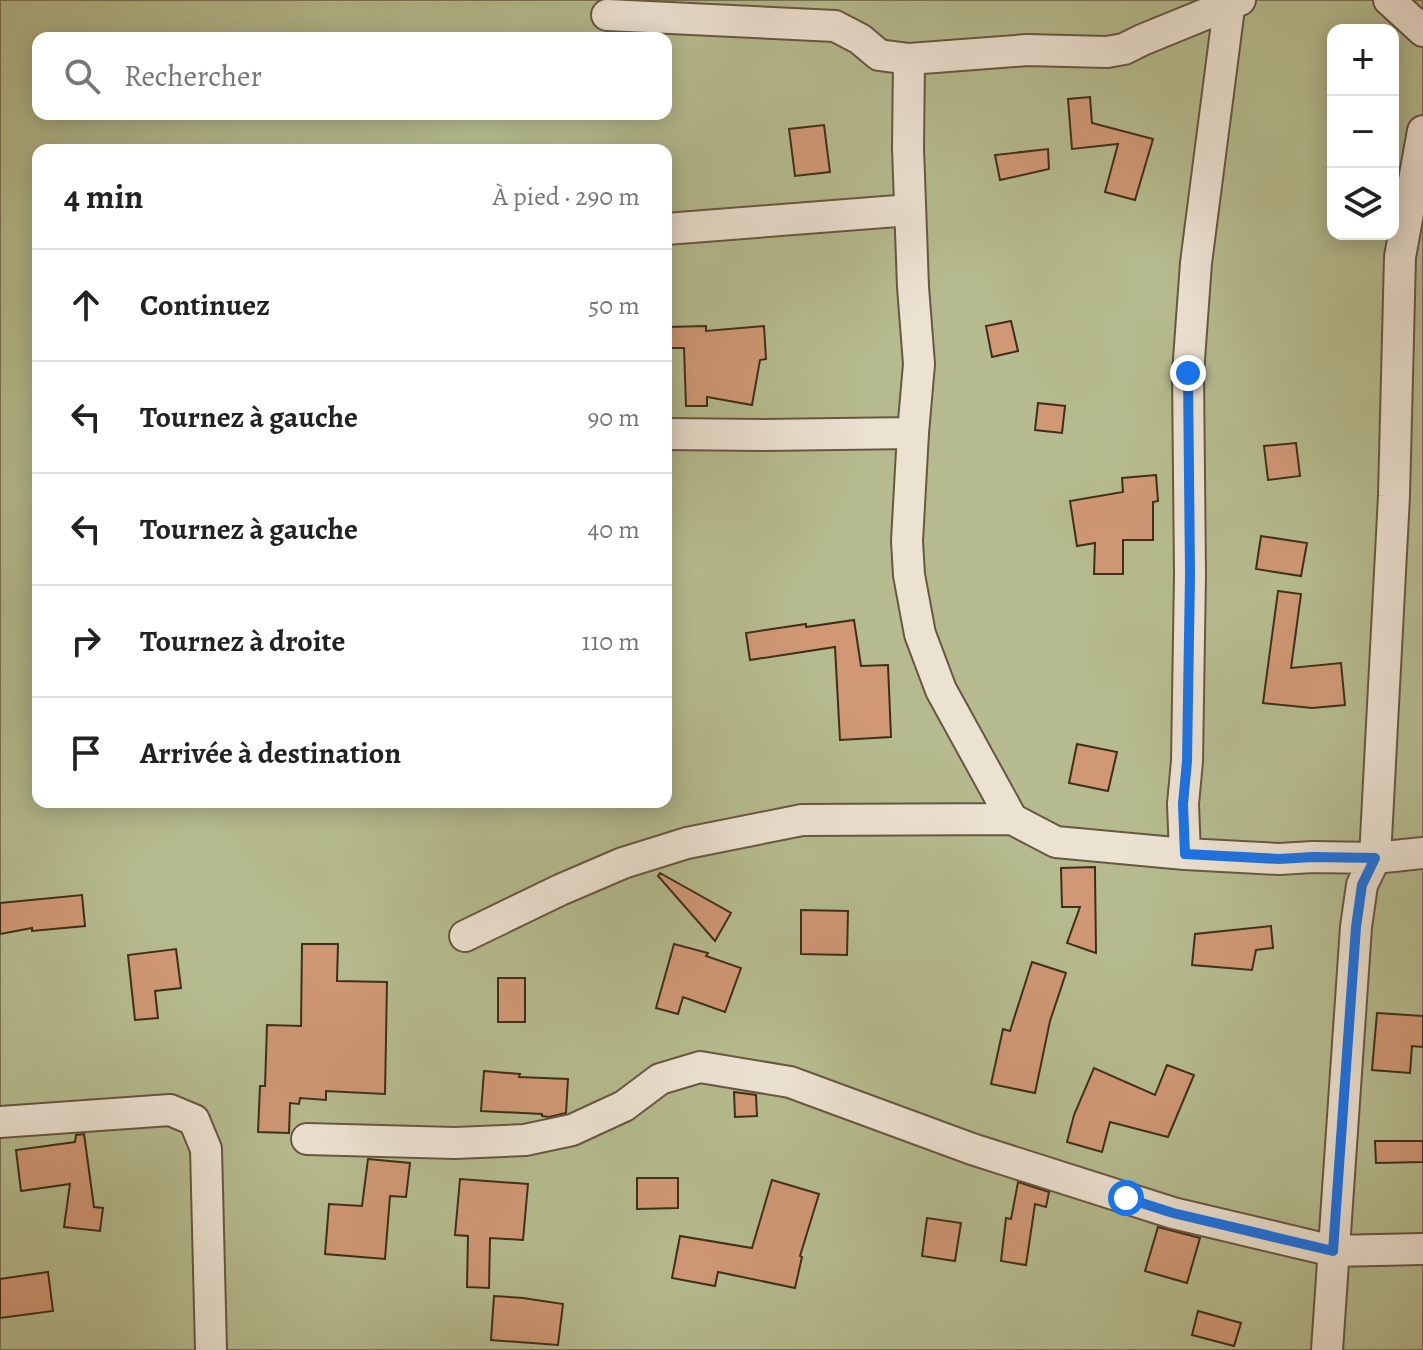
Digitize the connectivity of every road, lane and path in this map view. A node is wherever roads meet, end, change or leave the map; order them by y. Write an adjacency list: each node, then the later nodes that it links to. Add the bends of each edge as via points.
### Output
1 (1389, 0): 4 (street)
2 (1233, 1): 5 (street, via 1124,49); 14 (street, via 1198,248 1188,373)
3 (607, 15): 5 (street, via 835,26 879,55)
4 (1423, 31)
5 (909, 59): 7 (street)
6 (1423, 131): 8 (street)
7 (910, 210): 9 (street); 10 (street, via 919,364)
8 (1414, 222): 15 (street, via 1400,257)
9 (672, 229)
10 (913, 433): 11 (street); 12 (street, via 907,541 920,634 941,690)
11 (672, 434)
12 (1012, 819): 14 (street, via 1056,842); 16 (street, via 802,820 757,828 623,863)
13 (1423, 853): 15 (street)
14 (1185, 854): 15 (street)
15 (1375, 858): 20 (street, via 1362,885 1356,927)
16 (465, 936)
17 (0, 1122): 21 (street, via 170,1110 194,1120 206,1149)
18 (307, 1139): 20 (street, via 525,1140 572,1130 624,1106 660,1079 700,1067 790,1082 972,1149 1173,1213)
19 (1423, 1249): 20 (street)
20 (1333, 1251): 22 (street)
21 (211, 1350)
22 (1327, 1350)

